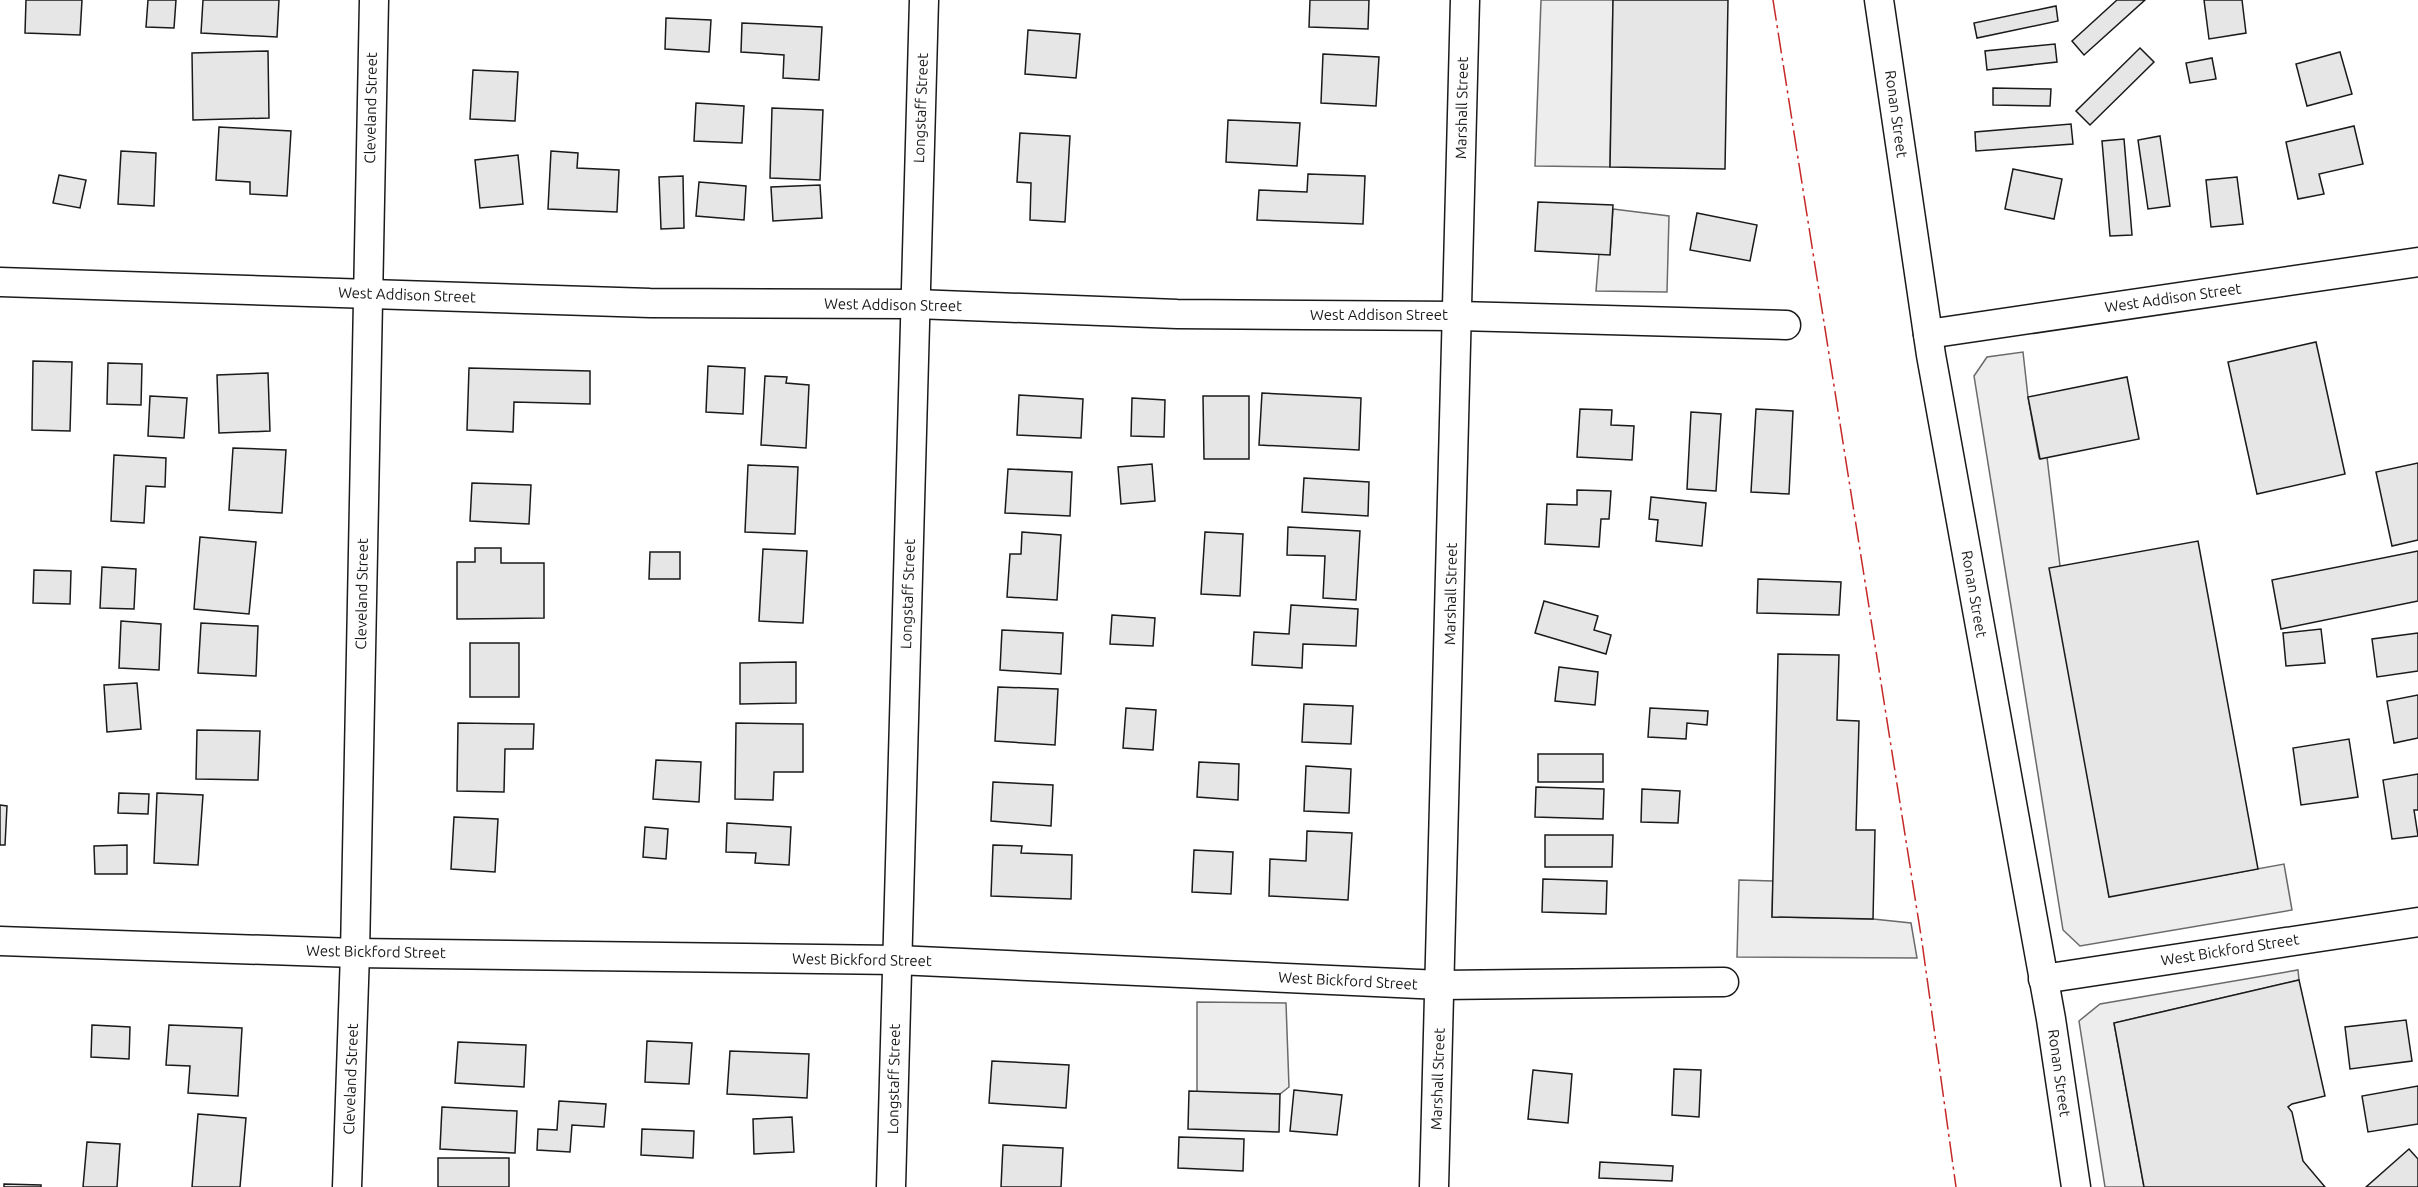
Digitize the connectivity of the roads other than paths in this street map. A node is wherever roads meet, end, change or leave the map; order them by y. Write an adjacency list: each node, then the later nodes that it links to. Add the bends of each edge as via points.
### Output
1 (374, 0): 7 (street, Cleveland Street)
2 (924, 0): 8 (street, Longstaff Street)
3 (1465, 0): 9 (street, Marshall Street)
4 (1879, 0): 11 (street, Ronan Street)
5 (2418, 262): 11 (street, West Addison Street)
6 (0, 282): 7 (street, West Addison Street)
7 (368, 294): 8 (street, West Addison Street, via 650,303); 14 (street, Cleveland Street)
8 (916, 304): 9 (street, West Addison Street, via 1177,314); 15 (street, Longstaff Street)
9 (1458, 316): 10 (street, West Addison Street); 18 (street, Marshall Street)
10 (1786, 325)
11 (1928, 334): 16 (street, Ronan Street)
12 (2418, 922): 16 (street, West Bickford Street)
13 (0, 941): 14 (street, West Bickford Street)
14 (355, 953): 15 (street, West Bickford Street); 19 (street, Cleveland Street)
15 (897, 960): 18 (street, West Bickford Street); 20 (street, Longstaff Street)
16 (2043, 980): 22 (street, Ronan Street)
17 (1724, 982): 18 (street, West Bickford Street)
18 (1441, 985): 21 (street, Marshall Street)
19 (347, 1187)
20 (891, 1187)
21 (1434, 1187)
22 (2076, 1187)

